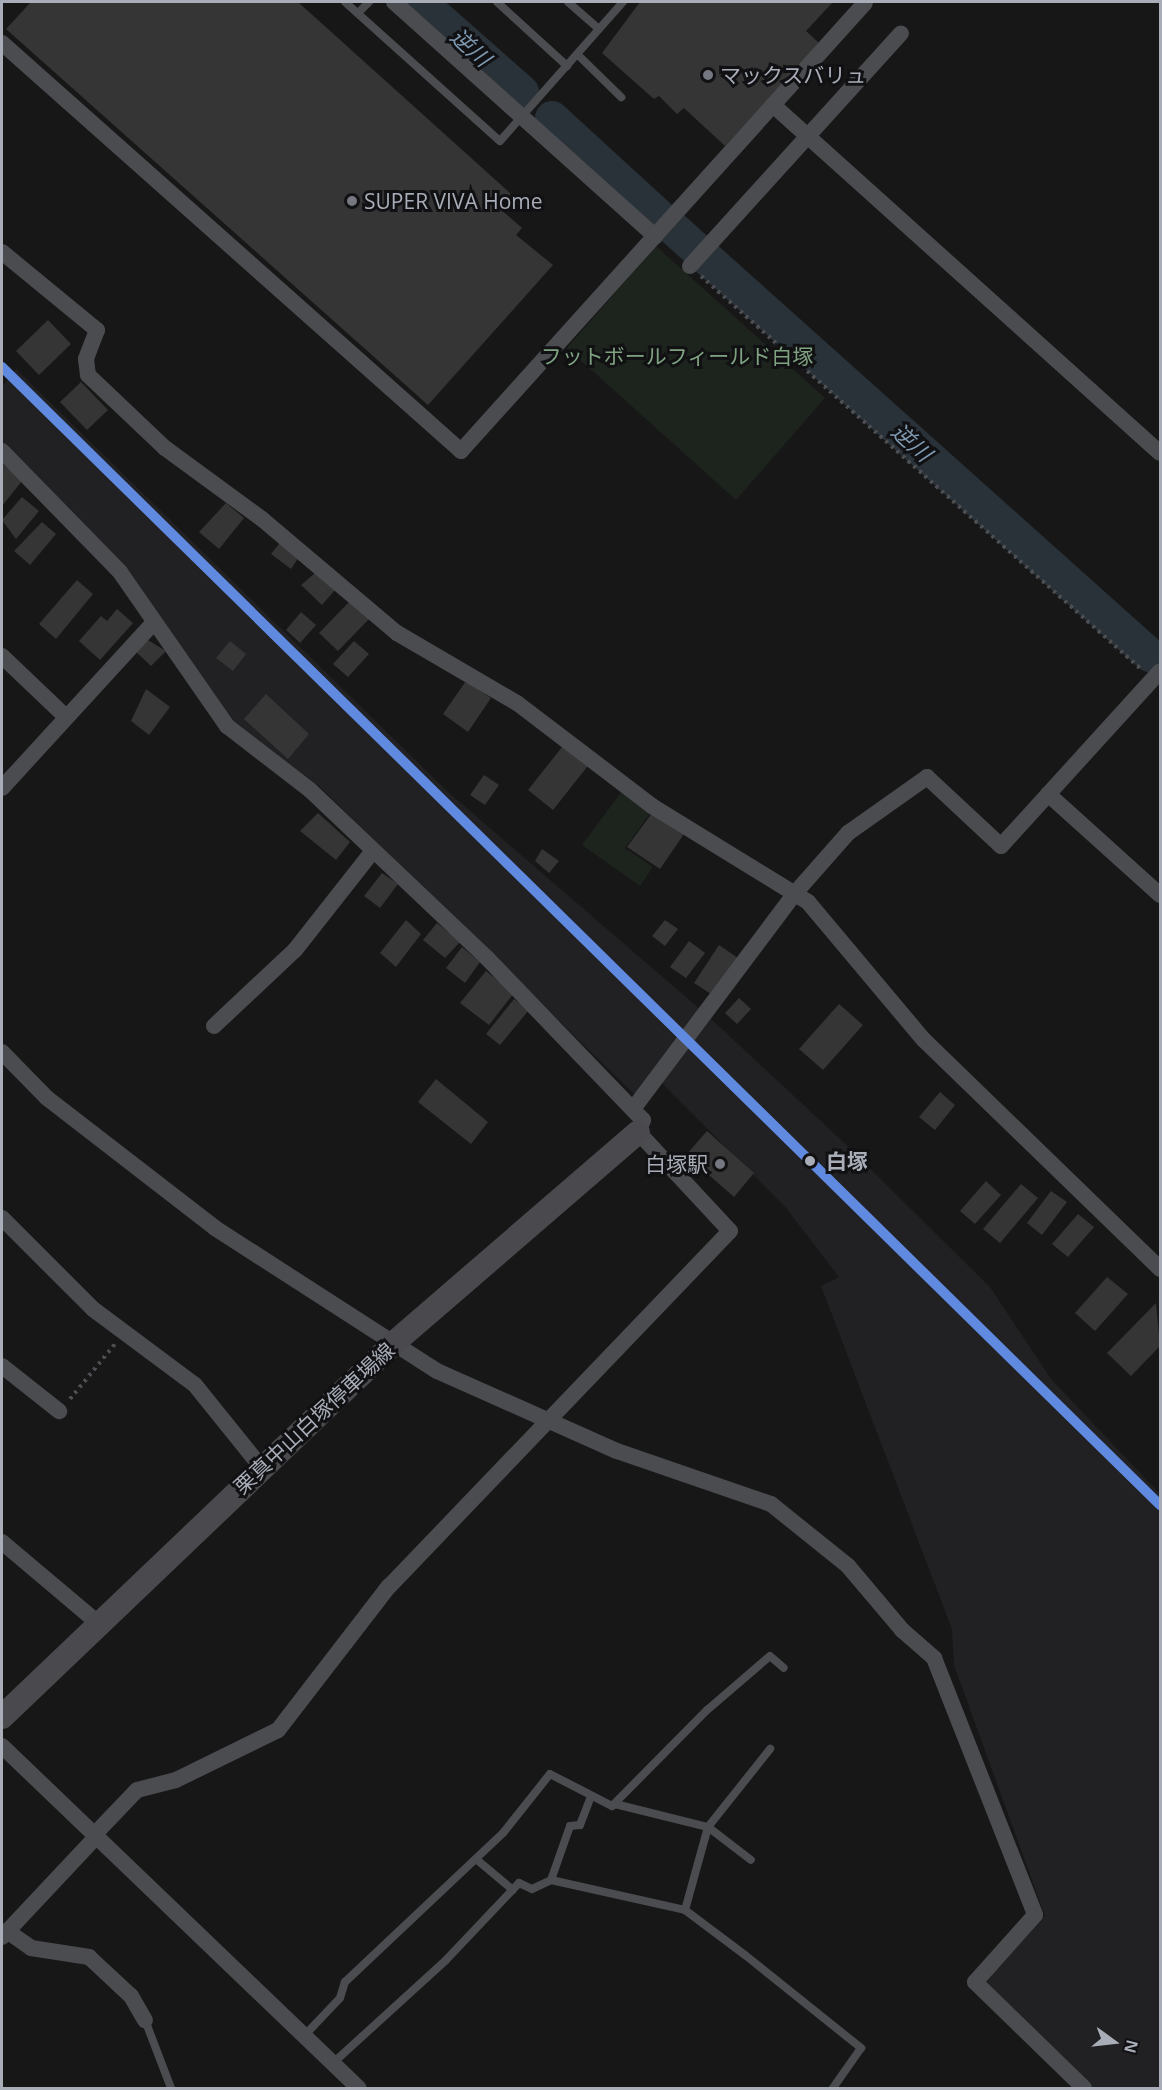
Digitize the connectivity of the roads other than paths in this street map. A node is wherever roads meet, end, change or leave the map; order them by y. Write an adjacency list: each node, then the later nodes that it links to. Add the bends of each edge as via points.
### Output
1 (345, 2): 8 (lane)
2 (369, 2): 8 (lane)
3 (394, 2): 16 (street)
4 (497, 2): 13 (lane)
5 (568, 2): 9 (lane)
6 (624, 2): 9 (lane)
7 (865, 3): 15 (street)
8 (358, 13): 16 (lane, via 500,141)
9 (599, 29): 12 (lane)
10 (901, 33): 17 (street)
11 (2, 43): 18 (street, via 461,452)
12 (577, 54): 13 (lane); 14 (lane)
13 (567, 66): 16 (lane)
14 (621, 97)
15 (773, 105): 17 (street); 18 (street)
16 (522, 116): 18 (street)
17 (810, 138): 20 (street); 22 (street)
18 (656, 236)
19 (2, 252): 30 (street, via 97,330 86,358 88,375 165,448 262,519 397,633 517,703 652,806)
20 (691, 265)
21 (2, 451): 23 (street, via 120,572)
22 (1161, 453)
23 (153, 623): 26 (street); 29 (street, via 227,726 289,771)
24 (2, 656): 26 (street)
25 (1158, 679): 28 (street)
26 (66, 717): 27 (street)
27 (2, 788)
28 (1048, 794): 30 (street, via 1001,846 927,777 848,833); 31 (street)
29 (372, 852): 32 (street, via 295,950); 34 (street, via 487,958)
30 (796, 892): 34 (street, via 708,1016); 37 (street, via 924,1040)
31 (1161, 896)
32 (214, 1026)
33 (2, 1053): 38 (street, via 47,1098 215,1228)
34 (633, 1109): 35 (street, via 643,1120)
35 (638, 1132): 38 (main road, 栗真中山白塚停車場線); 41 (street, via 730,1231)
36 (2, 1218): 42 (street, via 93,1309 195,1385)
37 (1161, 1269)
38 (395, 1341): 41 (street, via 437,1371); 42 (main road, 栗真中山白塚停車場線)
39 (2, 1366): 40 (street)
40 (59, 1411)
41 (548, 1419): 52 (street, via 389,1586 278,1730 176,1780 137,1790); 65 (street, via 617,1451 782,1511 848,1566 902,1630 934,1658 1035,1916 975,1982)
42 (261, 1467): 44 (main road, 栗真中山白塚停車場線)
43 (2, 1542): 44 (street)
44 (99, 1624): 46 (main road, 栗真中山白塚停車場線)
45 (784, 1668): 50 (lane, via 770,1656 706,1711)
46 (2, 1717)
47 (2, 1746): 52 (street)
48 (770, 1749): 51 (lane)
49 (590, 1798): 50 (lane); 53 (lane, via 550,1774); 55 (lane, via 580,1825 570,1826)
50 (615, 1804): 51 (lane)
51 (708, 1827): 54 (lane); 57 (lane)
52 (95, 1836): 58 (street); 60 (street)
53 (476, 1859): 56 (lane); 60 (lane, via 345,1982 340,1998)
54 (751, 1860)
55 (551, 1880): 56 (lane, via 532,1889 519,1883); 57 (lane)
56 (513, 1890): 61 (lane, via 446,1960)
57 (685, 1910): 64 (lane, via 859,2045 860,2052)
58 (4, 1934): 59 (street, via 31,1948 89,1957 131,1996)
59 (145, 2020): 62 (lane)
60 (304, 2036): 61 (street)
61 (333, 2063): 63 (street)
62 (171, 2088)
63 (359, 2088)
64 (833, 2088)
65 (1084, 2088)

